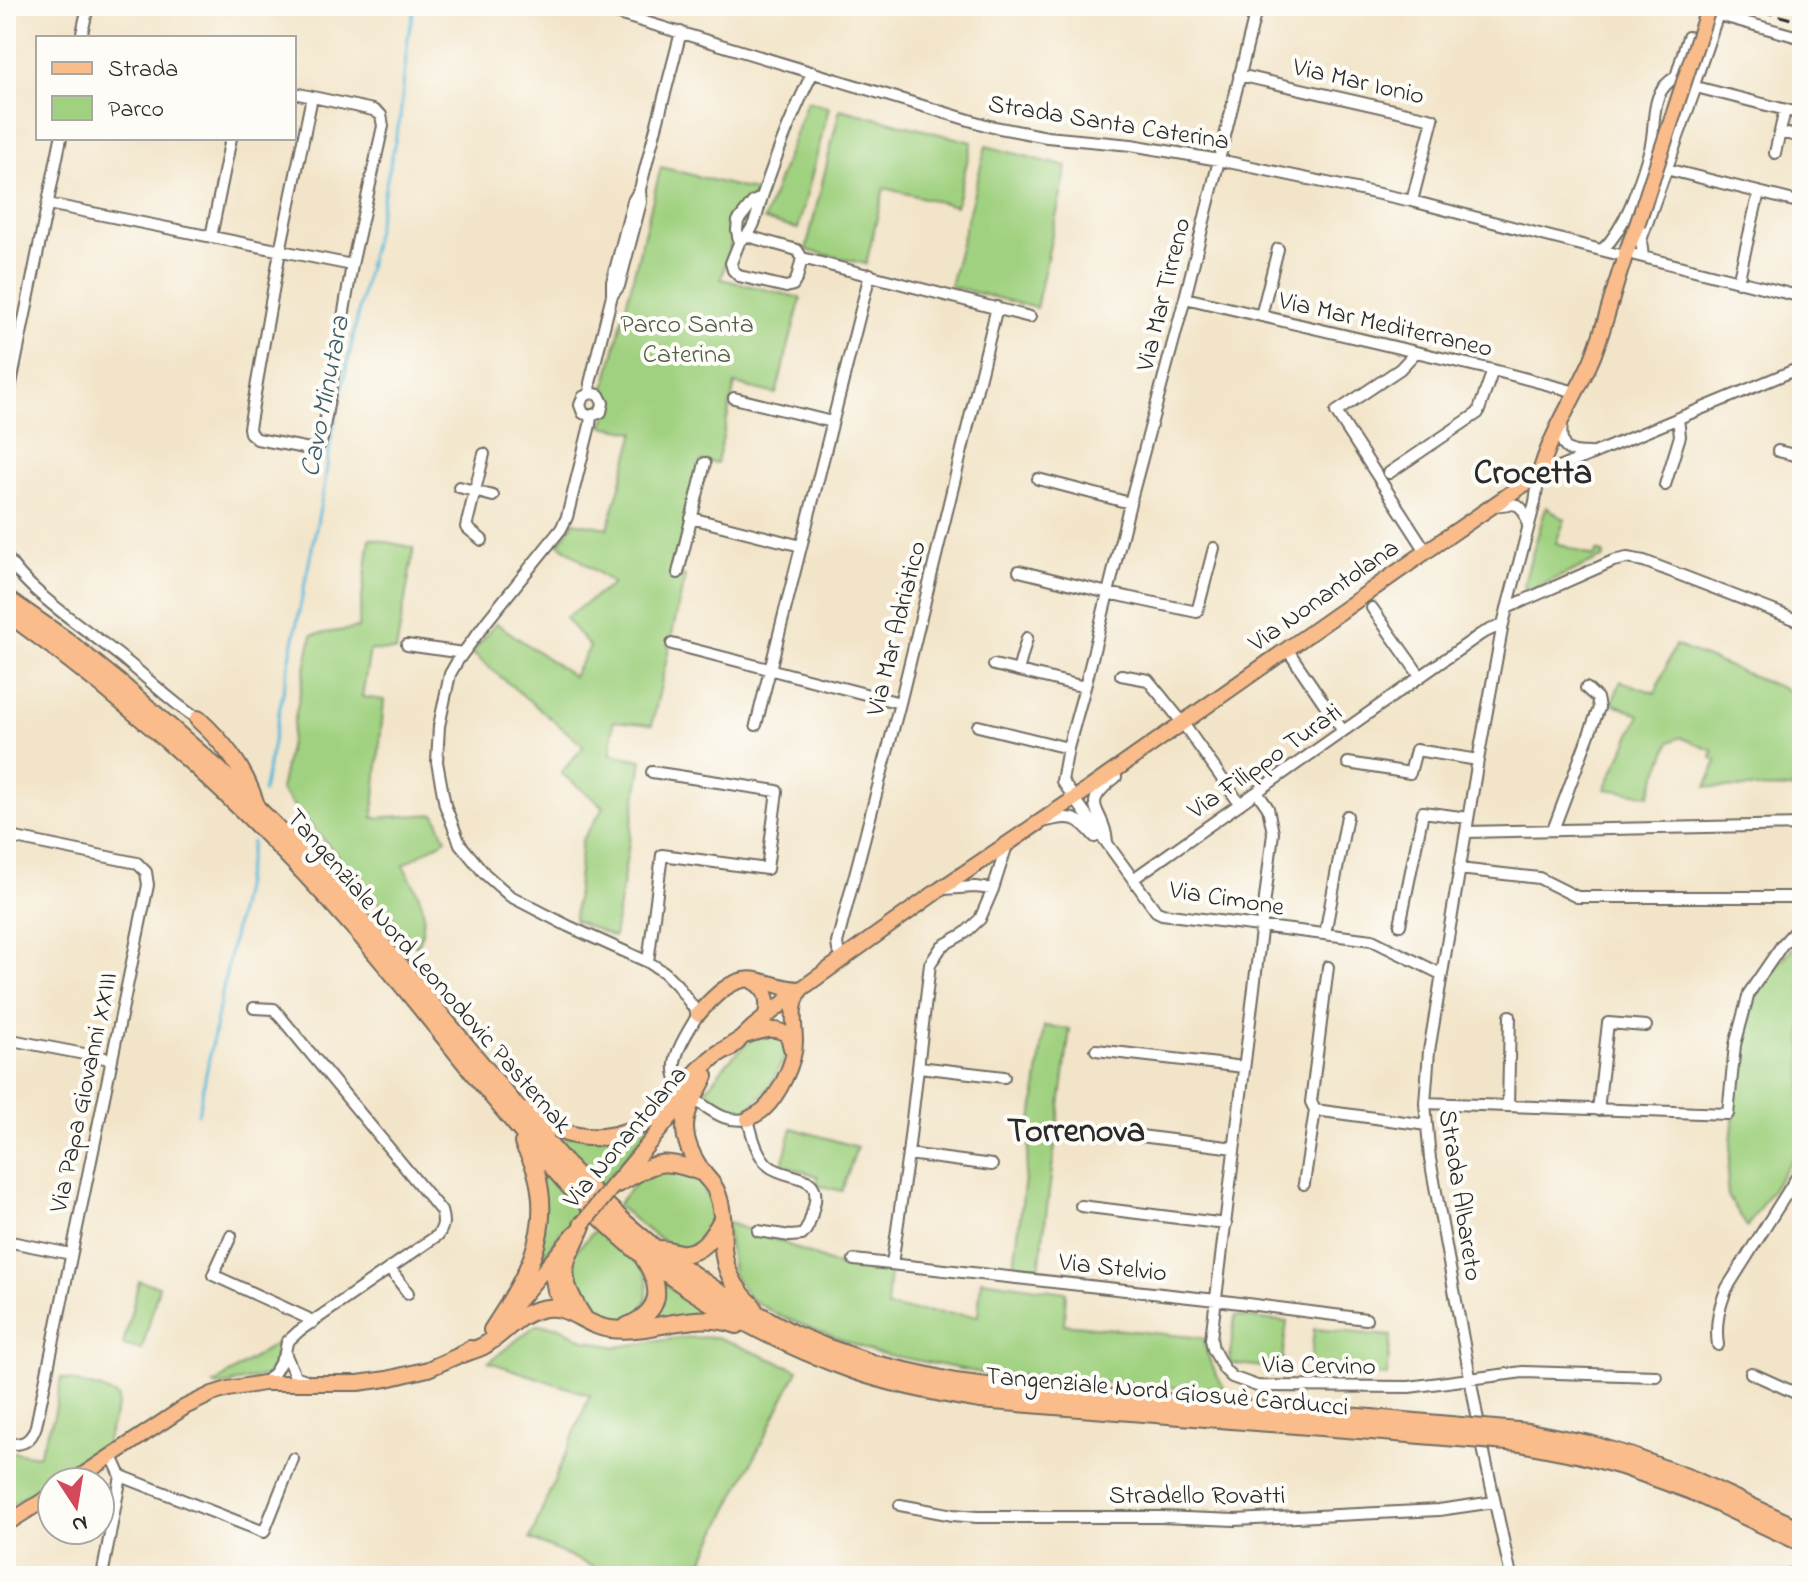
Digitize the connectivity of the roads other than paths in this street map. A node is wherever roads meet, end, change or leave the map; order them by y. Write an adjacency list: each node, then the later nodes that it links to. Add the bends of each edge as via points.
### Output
1 (88, 6): 6 (street)
2 (592, 6): 5 (street, Strada Santa Caterina)
3 (1257, 6): 10 (street, Via Mar Tirreno)
4 (1708, 10): 7 (street); 8 (street); 33 (main road, bridge, via 1637,225)
5 (681, 32): 9 (street, Strada Santa Caterina); 89 (street, via 590,383 591,393 603,403 601,412 591,416 567,517)
6 (81, 36)
7 (1802, 38)
8 (1708, 43): 11 (street, via 1688,37); 12 (street)
9 (813, 72): 22 (street, Strada Santa Caterina, via 989,126); 29 (street, via 761,198 738,221)
10 (1239, 75): 22 (street, Via Mar Tirreno); 25 (street, Via Mar Ionio, via 1433,119)
11 (1676, 77): 12 (street); 31 (street, via 1661,89 1651,146 1631,203)
12 (1696, 85): 15 (street); 23 (street)
13 (296, 93): 14 (street)
14 (312, 97): 32 (street); 35 (street, via 373,110 383,120)
15 (1785, 110): 16 (street); 17 (street)
16 (1802, 114)
17 (1780, 132): 18 (street); 21 (street)
18 (1802, 137)
19 (61, 140): 27 (street)
20 (231, 140): 28 (street)
21 (1775, 153)
22 (1219, 160): 25 (street, Strada Santa Caterina); 39 (street, Via Mar Tirreno)
23 (1666, 169): 24 (street); 33 (street)
24 (1759, 192): 26 (street); 37 (street)
25 (1412, 201): 31 (street, Strada Santa Caterina)
26 (1802, 203)
27 (48, 204): 28 (street); 49 (street)
28 (211, 237): 32 (street)
29 (743, 240): 34 (street, via 797,250); 34 (street, via 731,263 739,276 786,287 797,278)
30 (1278, 249): 41 (street)
31 (1603, 249): 33 (street, Strada Santa Caterina)
32 (280, 251): 35 (street); 35 (street, via 249,428 262,440 310,449 321,443)
33 (1634, 256): 37 (street, Strada Santa Caterina); 47 (main road, via 1615,284 1609,316)
34 (802, 258): 36 (street)
35 (352, 265)
36 (870, 274): 40 (street); 52 (street)
37 (1738, 282): 38 (street, Strada Santa Caterina)
38 (1802, 297)
39 (1185, 298): 41 (street, Via Mar Mediterraneo); 65 (street, Via Mar Tirreno)
40 (997, 307): 42 (street); 97 (street, Via Mar Adriatico)
41 (1261, 316): 43 (street, Via Mar Mediterraneo)
42 (1030, 317)
43 (1416, 352): 45 (street, Via Mar Mediterraneo); 72 (street, via 1336,412)
44 (1798, 369): 46 (street, Via Nonantolana); 51 (street, Via Nonantolana)
45 (1493, 370): 47 (street, Via Mar Mediterraneo); 58 (street, via 1478,413)
46 (1802, 385)
47 (1576, 392): 50 (main road)
48 (734, 398): 52 (street)
49 (6, 408)
50 (1563, 415): 54 (street, via 1565,448); 59 (main road)
51 (1678, 418): 54 (street, Via Nonantolana); 61 (street, via 1680,436)
52 (832, 422): 70 (street)
53 (1778, 451): 56 (street)
54 (1596, 453): 59 (street, Via Nonantolana)
55 (484, 454): 63 (street)
56 (1802, 457)
57 (705, 463): 67 (street)
58 (1389, 473)
59 (1539, 476): 66 (main road, Via Nonantolana); 68 (street, Strada Albareto)
60 (1038, 479): 65 (street)
61 (1665, 485)
62 (459, 487): 63 (street)
63 (475, 491): 64 (street); 69 (street, via 466,527)
64 (493, 496)
65 (1130, 503): 76 (street, Via Mar Tirreno)
66 (1492, 506): 68 (street, via 1520,506); 72 (main road, Via Nonantolana)
67 (691, 518): 70 (street); 75 (street)
68 (1528, 528): 79 (street, Strada Albareto)
69 (482, 540)
70 (801, 546): 91 (street)
71 (1214, 548): 76 (street, via 1197,612)
72 (1426, 551): 88 (main road, Via Nonantolana)
73 (6, 556): 98 (street, via 44,597)
74 (1019, 571): 76 (street)
75 (678, 573)
76 (1108, 593): 95 (street, Via Mar Tirreno)
77 (6, 598): 111 (highway, Tangenziale Nord Leonodovic Pasternak, via 123,686)
78 (1372, 608): 94 (street)
79 (1507, 608): 81 (street, via 1627,558); 83 (street, Strada Albareto)
80 (6, 612): 84 (highway, Tangenziale Nord Leonodovic Pasternak)
81 (1802, 622)
82 (6, 624): 84 (highway)
83 (1503, 624): 94 (street, Via Filippo Turati); 104 (street, Strada Albareto)
84 (28, 628): 158 (highway, Tangenziale Nord Leonodovic Pasternak, via 117,696 229,796 356,930)
85 (1027, 638): 92 (street)
86 (672, 644): 91 (street)
87 (407, 645): 89 (street)
88 (1287, 649): 99 (main road, Via Nonantolana); 102 (street)
89 (463, 653): 133 (street, via 446,688 437,762 460,844 510,896)
90 (994, 665): 92 (street)
91 (770, 669): 97 (street); 100 (street)
92 (1018, 671): 95 (street)
93 (1121, 675): 99 (street, via 1148,680)
94 (1420, 676): 102 (street, Via Filippo Turati)
95 (1085, 687): 103 (street, Via Mar Tirreno)
96 (1586, 688): 116 (street, via 1599,708)
97 (900, 703): 132 (street, Via Mar Adriatico, via 837,943)
98 (198, 719): 111 (highway, via 234,758)
99 (1182, 722): 106 (main road, Via Nonantolana); 110 (street)
100 (756, 725)
101 (978, 726): 103 (street)
102 (1343, 731): 108 (street, Via Filippo Turati)
103 (1068, 748): 109 (street, Via Mar Tirreno, via 1062,781)
104 (1478, 760): 105 (street, via 1416,750 1410,773); 113 (street, Strada Albareto)
105 (1348, 763)
106 (1122, 765): 109 (main road, Via Nonantolana); 119 (street, Via Cimone, via 1096,801)
107 (652, 772): 133 (street, via 777,791 767,869 662,855)
108 (1257, 792): 110 (street, Via Filippo Turati); 130 (street, Via Cervino, via 1268,808 1273,833)
109 (1074, 799): 115 (main road, Via Nonantolana); 119 (street, Via Cimone)
110 (1240, 804): 122 (street, Via Filippo Turati)
111 (256, 807): 158 (highway, Tangenziale Nord Leonodovic Pasternak, via 362,920)
112 (1347, 816): 131 (street)
113 (1468, 818): 117 (street, Strada Albareto); 129 (street, via 1423,812)
114 (1802, 825): 116 (street)
115 (1032, 827): 119 (street, Via Cimone, via 1074,818); 120 (main road, Via Nonantolana)
116 (1553, 830): 117 (street)
117 (1466, 832): 121 (street, Strada Albareto)
118 (6, 836): 147 (street, Via Papa Giovanni XXIII, via 137,863 146,872 148,885)
119 (1107, 844): 122 (street, Via Cimone)
120 (1007, 845): 124 (street); 125 (main road, Via Nonantolana)
121 (1459, 869): 126 (street, via 1539,878 1577,897); 135 (street, Strada Albareto)
122 (1133, 879): 130 (street, Via Cimone, via 1162,914)
123 (965, 888): 124 (street); 125 (street); 127 (street)
124 (993, 889): 127 (street)
125 (939, 890): 132 (main road, Via Nonantolana)
126 (1802, 897)
127 (984, 908): 148 (street, via 980,919 942,946 930,964)
128 (1802, 923): 157 (street, via 1749,993 1735,1045 1728,1114)
129 (1400, 925)
130 (1262, 926): 131 (street, Via Cimone); 149 (street, Via Cervino)
131 (1325, 934): 135 (street, Via Cimone, via 1372,940)
132 (844, 958): 137 (main road, Via Nonantolana)
133 (648, 962): 139 (street, via 670,978)
134 (1328, 967): 156 (street, via 1311,1102)
135 (1441, 974): 154 (street, Strada Albareto)
136 (744, 979): 137 (main road); 139 (main road, via 716,995); 140 (main road, via 765,993)
137 (801, 989): 140 (main road, Via Nonantolana); 146 (main road, via 793,1007)
138 (254, 1008): 183 (street, via 274,1009 441,1211 444,1220 438,1235)
139 (698, 1014): 152 (street, Via Nonantolana, via 674,1060 673,1072)
140 (766, 1015): 144 (main road, Via Nonantolana)
141 (1510, 1016): 155 (street)
142 (1646, 1026): 157 (street, via 1608,1023)
143 (6, 1039): 147 (street)
144 (738, 1040): 146 (main road, via 780,1030 788,1036); 150 (main road, Via Nonantolana); 158 (highway, via 712,1058 669,1104 631,1131 595,1138)
145 (1096, 1050): 149 (street)
146 (793, 1054): 159 (main road, via 765,1109)
147 (110, 1059): 179 (street, Via Papa Giovanni XXIII)
148 (919, 1067): 151 (street); 163 (street)
149 (1244, 1067): 162 (street, Via Cervino)
150 (705, 1076): 166 (highway, via 685,1126 689,1148); 168 (main road, Via Nonantolana)
151 (1004, 1077)
152 (681, 1086)
153 (700, 1103): 159 (street, Via Nonantolana, via 726,1119)
154 (1425, 1103): 155 (street); 160 (street, Strada Albareto)
155 (1508, 1106): 157 (street)
156 (1315, 1110): 160 (street); 167 (street)
157 (1598, 1110)
158 (515, 1114): 169 (highway, Tangenziale Nord Leonodovic Pasternak); 170 (highway, Tangenziale Nord Leonodovic Pasternak); 191 (highway, via 536,1174 539,1235 529,1268)
159 (748, 1119): 175 (street, via 764,1161 811,1182 816,1198 802,1235)
160 (1427, 1125): 198 (street, Strada Albareto)
161 (1086, 1129): 162 (street)
162 (1234, 1148): 174 (street, Via Cervino)
163 (908, 1154): 164 (street); 182 (street)
164 (992, 1165)
165 (1802, 1169): 193 (street, via 1727,1288 1717,1323)
166 (703, 1173): 168 (highway, via 663,1163); 172 (highway, via 716,1188)
167 (1304, 1184)
168 (613, 1186): 173 (main road, Via Nonantolana, bridge)
169 (570, 1187): 178 (highway, Tangenziale Nord Giosuè Carducci, via 606,1223)
170 (594, 1193): 178 (highway, Tangenziale Nord Giosuè Carducci)
171 (1081, 1206): 174 (street)
172 (722, 1219): 178 (highway, via 700,1248 688,1253); 188 (highway, via 731,1278)
173 (583, 1223): 181 (main road, Via Nonantolana); 186 (highway, via 565,1274)
174 (1226, 1224): 185 (street, Via Cervino)
175 (758, 1231)
176 (231, 1236): 189 (street, via 213,1275)
177 (6, 1241): 179 (street)
178 (649, 1252): 188 (highway, Tangenziale Nord Giosuè Carducci); 190 (highway, via 655,1302 643,1317); 192 (highway, Tangenziale Nord Giosuè Carducci, via 717,1306)
179 (71, 1254): 203 (street, Via Papa Giovanni XXIII, via 33,1436 19,1444)
180 (854, 1260): 182 (street, Via Stelvio)
181 (551, 1263): 186 (highway, via 556,1290); 191 (main road, Via Nonantolana)
182 (892, 1264): 185 (street, Via Stelvio)
183 (390, 1269): 184 (street); 189 (street)
184 (408, 1293)
185 (1216, 1300): 187 (street, Via Stelvio); 198 (street, Via Cervino, via 1213,1349 1232,1377 1257,1386 1409,1387)
186 (578, 1316): 190 (highway); 195 (highway, via 561,1308 537,1309)
187 (1366, 1319)
188 (769, 1321): 202 (highway, Tangenziale Nord Giosuè Carducci, via 875,1364 981,1387)
189 (312, 1323): 194 (street, via 287,1342)
190 (620, 1328): 192 (highway, via 709,1318)
191 (492, 1330): 195 (main road, Via Nonantolana)
192 (779, 1340): 202 (highway, Tangenziale Nord Giosuè Carducci, via 896,1383 980,1400)
193 (1718, 1345)
194 (285, 1353): 199 (street, via 295,1376); 200 (street, via 278,1370)
195 (462, 1354): 199 (main road, Via Nonantolana, via 387,1379)
196 (1751, 1373): 201 (street)
197 (1656, 1376): 198 (street, Via Cervino, via 1523,1372)
198 (1471, 1379): 208 (street, Strada Albareto)
199 (312, 1382): 200 (main road, Via Nonantolana)
200 (263, 1383): 204 (main road, Via Nonantolana, via 196,1401)
201 (1802, 1396)
202 (1371, 1424): 212 (highway, Tangenziale Nord Giosuè Carducci, bridge, via 1586,1450)
203 (6, 1443)
204 (112, 1456): 206 (main road, Via Nonantolana); 207 (street)
205 (293, 1459): 207 (street, via 264,1532)
206 (97, 1466)
207 (121, 1476): 214 (street)
208 (1494, 1502): 210 (street, Stradello Rovatti, via 1439,1510 1235,1520 977,1517); 215 (street, Strada Albareto)
209 (36, 1505): 211 (main road)
210 (900, 1505)
211 (6, 1524)
212 (1800, 1540)
213 (1802, 1572): 216 (street)
214 (102, 1576)
215 (1511, 1576)
216 (1781, 1576)

